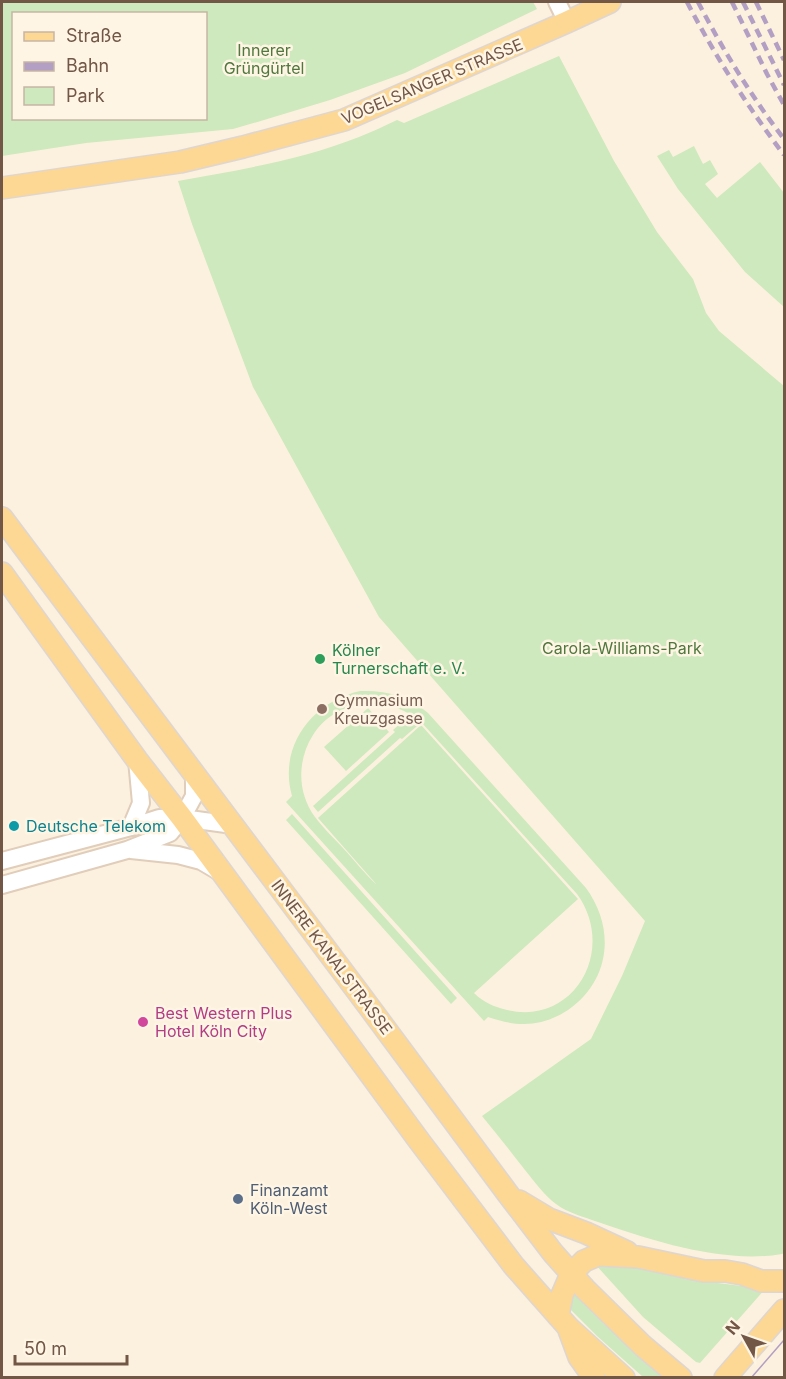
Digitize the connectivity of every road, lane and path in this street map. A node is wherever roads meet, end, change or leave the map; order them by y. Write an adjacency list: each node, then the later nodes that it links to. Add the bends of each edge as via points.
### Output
1 (557, 2): 3 (street)
2 (610, 2): 3 (main road, VOGELSANGER STRASSE)
3 (567, 22): 4 (main road, VOGELSANGER STRASSE, via 344,120 180,162)
4 (2, 188)
5 (2, 518): 8 (main road, INNERE KANALSTRASSE)
6 (2, 573): 7 (main road)
7 (137, 760): 9 (main road); 11 (street, via 141,803)
8 (195, 774): 9 (street, via 194,796); 10 (main road, INNERE KANALSTRASSE)
9 (182, 818): 10 (street); 11 (street, via 159,818); 12 (street, via 170,833); 14 (main road)
10 (233, 825): 16 (main road, INNERE KANALSTRASSE)
11 (131, 827): 13 (street)
12 (127, 850): 14 (street, via 178,855); 15 (street)
13 (2, 861)
14 (221, 872): 21 (main road, via 503,1252)
15 (2, 885)
16 (508, 1194): 17 (main road, via 549,1219); 18 (main road, INNERE KANALSTRASSE)
17 (638, 1257): 18 (main road, via 598,1255 584,1261); 19 (main road, via 704,1271 741,1274 761,1281)
18 (571, 1274): 21 (main road, via 562,1294); 24 (main road, INNERE KANALSTRASSE, via 643,1346)
19 (784, 1281)
20 (784, 1310): 25 (main road)
21 (563, 1322): 22 (main road, via 579,1357); 23 (main road)
22 (594, 1377)
23 (624, 1377)
24 (681, 1377)
25 (725, 1377)

